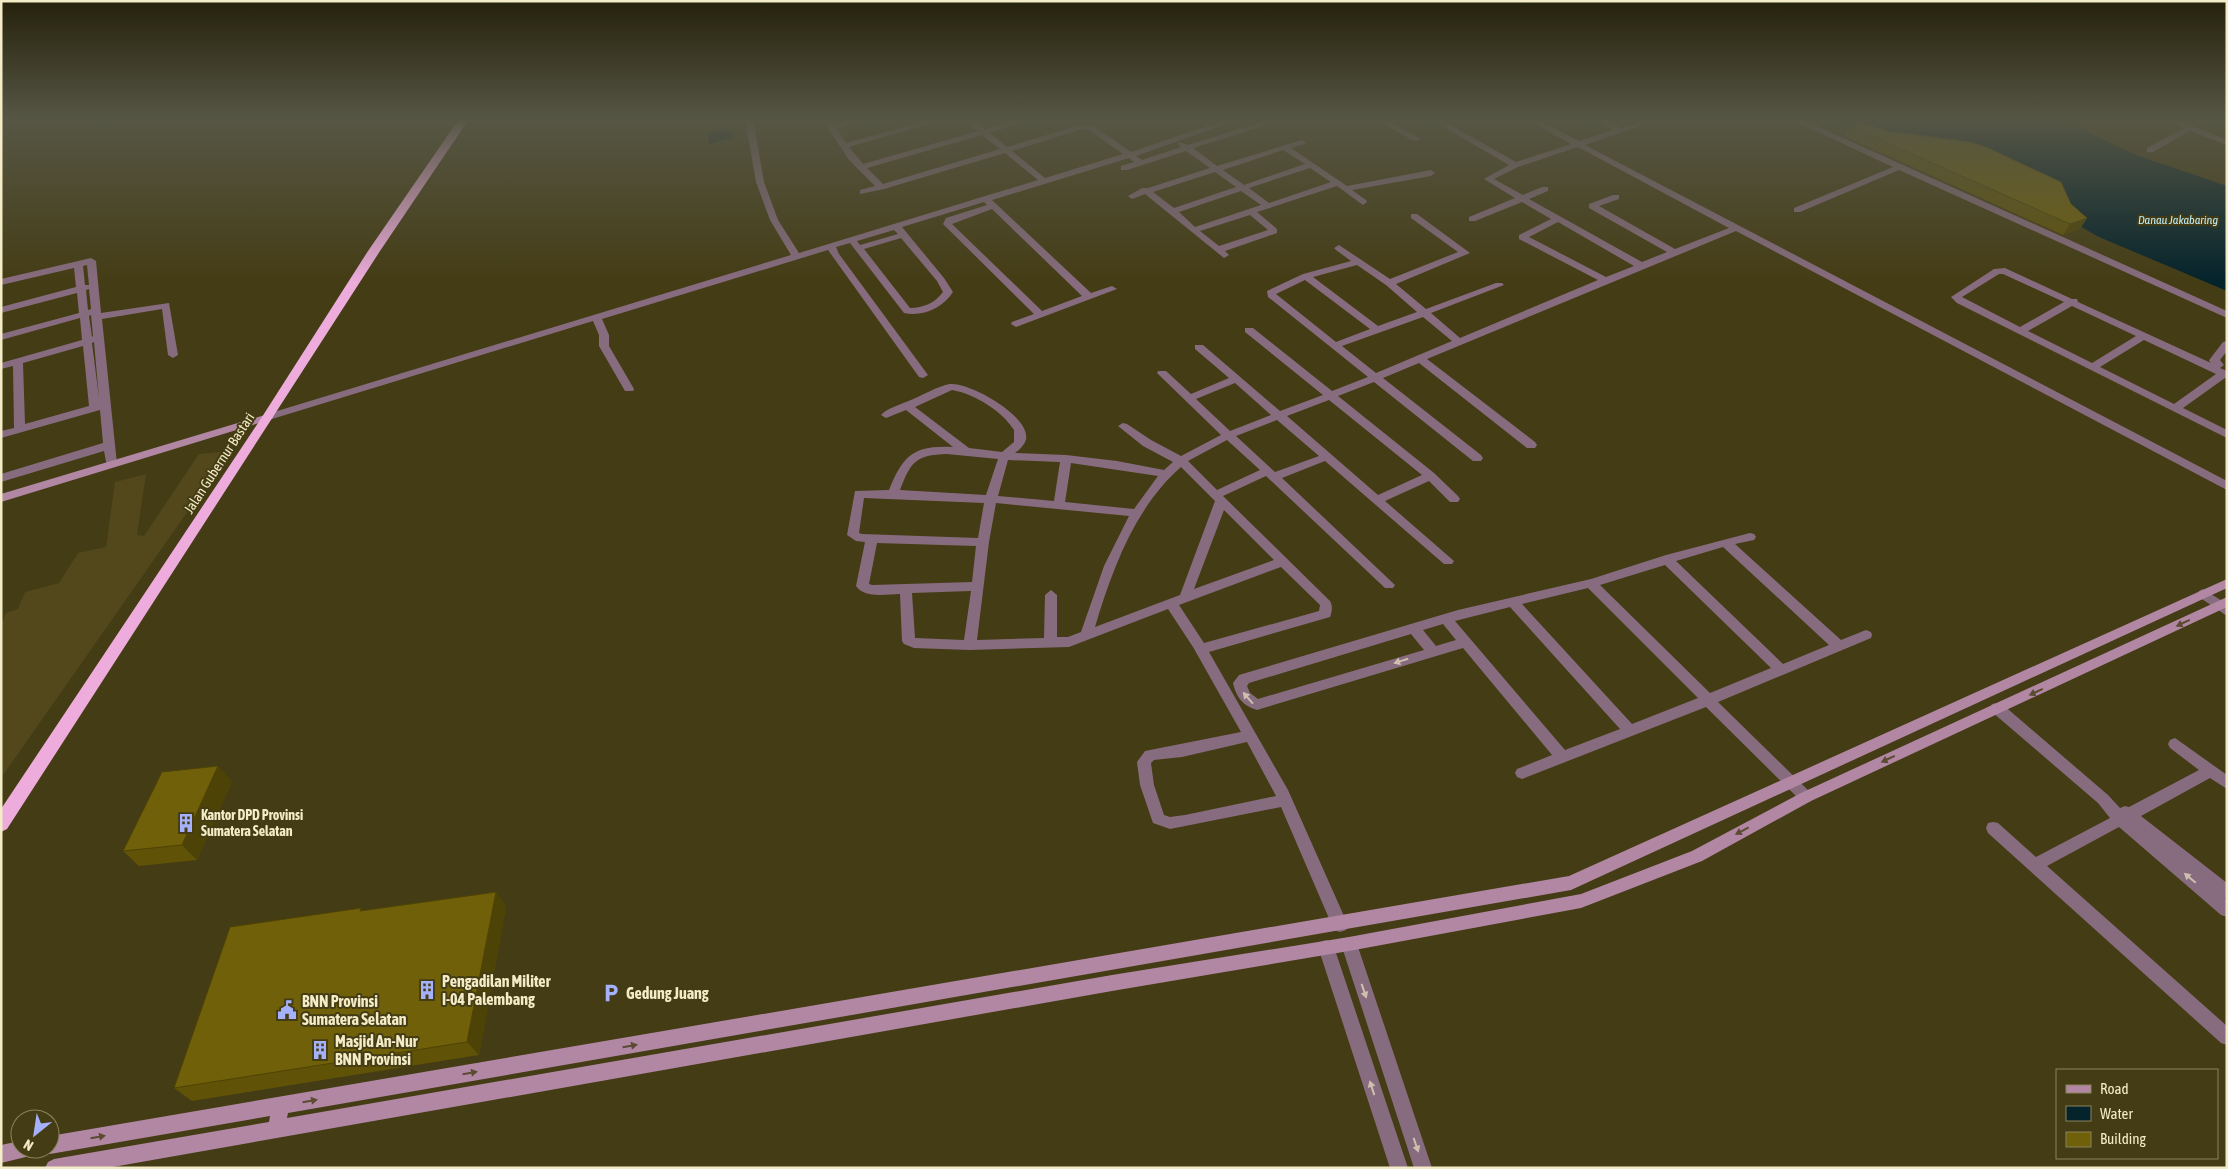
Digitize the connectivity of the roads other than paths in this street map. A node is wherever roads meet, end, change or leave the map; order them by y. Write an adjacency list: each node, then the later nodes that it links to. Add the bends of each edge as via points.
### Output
1 (427, 174): 96 (highway, Jalan Gubernur Bastari)
2 (759, 174): 45 (street, via 774,220)
3 (868, 174): 18 (street)
4 (927, 174): 18 (street)
5 (1035, 174): 16 (street)
6 (1069, 174): 16 (street)
7 (1198, 174): 21 (street)
8 (1223, 174): 19 (street)
9 (1285, 174): 19 (street)
10 (1323, 174): 17 (street)
11 (1428, 174): 17 (street)
12 (1499, 174): 26 (street, via 1488,179)
13 (1632, 174): 37 (street)
14 (1883, 174): 30 (street)
15 (1914, 174): 64 (street)
16 (1044, 181): 25 (street)
17 (1341, 186): 27 (street); 29 (street)
18 (882, 187): 22 (street)
19 (1243, 188): 29 (street); 31 (street)
20 (1544, 189): 26 (street)
21 (1145, 190): 23 (street); 31 (street)
22 (864, 192)
23 (1132, 196)
24 (1616, 197): 44 (street, via 1592,206)
25 (986, 199): 28 (street); 36 (street)
26 (1522, 199): 34 (street); 35 (street)
27 (1363, 202)
28 (993, 206): 57 (street); 63 (street, via 949,220 947,224)
29 (1269, 206): 32 (street)
30 (1797, 210)
31 (1173, 211): 38 (street)
32 (1252, 212): 38 (street); 38 (street, via 1274,231 1221,252)
33 (1414, 216): 52 (street, via 1465,253)
34 (1472, 219)
35 (1557, 219): 48 (street); 50 (street, via 1522,237)
36 (896, 226): 39 (street); 40 (street)
37 (1736, 228): 44 (street); 115 (street)
38 (1194, 230)
39 (904, 235): 42 (street); 42 (street, via 942,280 948,292 942,301 922,310 907,311)
40 (851, 240): 41 (street); 42 (street)
41 (831, 245): 45 (street); 85 (street, via 834,254)
42 (858, 248)
43 (1339, 248): 46 (street)
44 (1674, 252): 48 (street)
45 (796, 256): 65 (street)
46 (1358, 262): 49 (street); 52 (street)
47 (78, 263): 51 (street); 54 (street, via 91,261); 55 (street)
48 (1641, 266): 50 (street)
49 (1306, 276): 68 (street); 76 (street, via 1272,291 1271,295)
50 (1604, 280): 73 (street)
51 (1, 282)
52 (1389, 283): 60 (street)
53 (1499, 284): 60 (street)
54 (94, 285): 55 (street); 62 (street)
55 (80, 288): 59 (street); 61 (street)
56 (1112, 289): 57 (street)
57 (1089, 297): 63 (street)
58 (2074, 301): 69 (street); 69 (street, via 2000,270 1956,297); 70 (street)
59 (1, 310)
60 (1424, 312): 68 (street); 73 (street)
61 (85, 314): 62 (street); 71 (street); 74 (street)
62 (97, 314): 72 (street); 78 (street, via 166,305)
63 (1040, 315): 66 (street)
64 (2227, 315)
65 (596, 316): 88 (street, via 604,335 604,346); 96 (street)
66 (1016, 324)
67 (1249, 330): 89 (street)
68 (1377, 330): 76 (street)
69 (2021, 331): 82 (street)
70 (2145, 335): 82 (street); 83 (street)
71 (1, 337)
72 (100, 338): 74 (street); 91 (street)
73 (1458, 341): 79 (street)
74 (88, 342): 80 (street); 91 (street)
75 (2227, 344): 83 (street, via 2214,362)
76 (1334, 346): 86 (street)
77 (1199, 347): 87 (street)
78 (173, 355)
79 (1419, 358): 86 (street); 103 (street)
80 (18, 361): 81 (street); 98 (street)
81 (1, 366)
82 (2093, 367): 93 (street)
83 (2223, 370): 93 (street)
84 (1162, 373): 90 (street)
85 (924, 375)
86 (1374, 378): 89 (street); 107 (street)
87 (1236, 379): 90 (street); 95 (street)
88 (629, 389)
89 (1330, 395): 95 (street); 113 (street)
90 (1190, 398): 100 (street)
91 (101, 406): 98 (street); 102 (street)
92 (907, 406): 94 (street); 104 (street); 105 (street, via 951,387 961,387 984,398 1015,422 1020,430 1021,438 1016,448)
93 (2176, 409): 101 (street)
94 (886, 415)
95 (1278, 416): 100 (street); 106 (street)
96 (268, 417): 110 (street); 166 (highway, Jalan Gubernur Bastari)
97 (1123, 426): 109 (street, via 1147,443)
98 (20, 430): 99 (street)
99 (1, 435)
100 (1230, 435): 109 (street); 112 (street)
101 (2227, 435)
102 (110, 445): 110 (street); 114 (street)
103 (1531, 445)
104 (966, 451): 105 (street); 116 (street, via 916,454 909,460)
105 (1005, 456): 108 (street); 119 (street)
106 (1326, 457): 112 (street); 121 (street)
107 (1477, 458)
108 (1066, 459): 111 (street); 122 (street)
109 (1181, 460): 111 (street); 118 (street)
110 (111, 464): 117 (street)
111 (1166, 474): 123 (street)
112 (1270, 475): 118 (street); 134 (street)
113 (1430, 476): 120 (street); 121 (street)
114 (1, 478)
115 (2227, 486)
116 (893, 494): 119 (street); 125 (street, via 859,495 852,532 857,537)
117 (1, 498)
118 (1218, 498): 130 (street); 138 (street)
119 (991, 499): 122 (street); 126 (street)
120 (1454, 499)
121 (1376, 500): 129 (street)
122 (1059, 505): 123 (street)
123 (1136, 513): 145 (street, via 1096,599)
124 (1750, 537): 127 (street)
125 (872, 538): 126 (street); 135 (street, via 862,586 870,590)
126 (982, 542): 133 (street)
127 (1725, 542): 128 (street); 149 (street)
128 (1666, 559): 131 (street); 152 (street)
129 (1448, 561)
130 (1284, 562): 138 (street); 150 (street, via 1326,604 1325,614)
131 (1592, 583): 139 (street); 153 (street)
132 (2227, 584): 136 (street)
133 (977, 586): 135 (street); 148 (street)
134 (1389, 586)
135 (906, 590): 148 (street, via 909,641)
136 (2203, 594): 141 (street); 161 (street)
137 (1051, 595): 146 (street)
138 (1185, 598): 140 (street)
139 (1513, 602): 142 (street); 155 (street)
140 (1171, 603): 145 (street); 150 (street)
141 (2224, 606): 154 (street, one-way to 154)
142 (1446, 619): 143 (street); 147 (street)
143 (1414, 628): 151 (street); 151 (street, one-way to 143, via 1257,705 1252,704 1241,689 1240,683 1244,679)
144 (1866, 635): 149 (street)
145 (1086, 636): 146 (street, via 1069,642)
146 (1050, 643): 148 (street)
147 (1464, 643): 151 (street); 158 (street)
148 (970, 645)
149 (1839, 646): 152 (street)
150 (1201, 649): 156 (street)
151 (1432, 651)
152 (1781, 670): 153 (street)
153 (1708, 700): 155 (street); 161 (street)
154 (1997, 708): 163 (street, one-way to 163); 165 (street)
155 (1630, 731): 158 (street)
156 (1250, 736): 164 (street); 164 (street, via 1146,758 1147,785 1158,819 1170,824)
157 (2175, 744): 159 (street)
158 (1562, 757): 160 (street)
159 (2211, 771): 162 (street); 165 (street)
160 (1522, 773)
161 (1792, 782): 163 (street); 171 (street, via 1571,883)
162 (2227, 783)
163 (1806, 797): 173 (street, one-way to 173, via 1697,856 1582,901)
164 (1286, 800): 171 (street)
165 (2126, 818): 168 (street); 169 (street)
166 (1, 824)
167 (1993, 828): 168 (street)
168 (2035, 865): 175 (street)
169 (2220, 892): 170 (street)
170 (2227, 910)
171 (1340, 925): 172 (street); 173 (street)
172 (1318, 928): 174 (street); 176 (street, one-way to 172)
173 (1349, 944): 174 (street); 183 (street, one-way to 183)
174 (1326, 947): 178 (street); 182 (street, one-way to 174)
175 (2227, 1038)
176 (282, 1106): 177 (street); 178 (street)
177 (252, 1111): 179 (street); 180 (street, one-way to 177)
178 (276, 1130): 179 (street)
179 (247, 1134): 181 (street)
180 (60, 1143)
181 (54, 1168)
182 (1398, 1168)
183 (1424, 1168)

